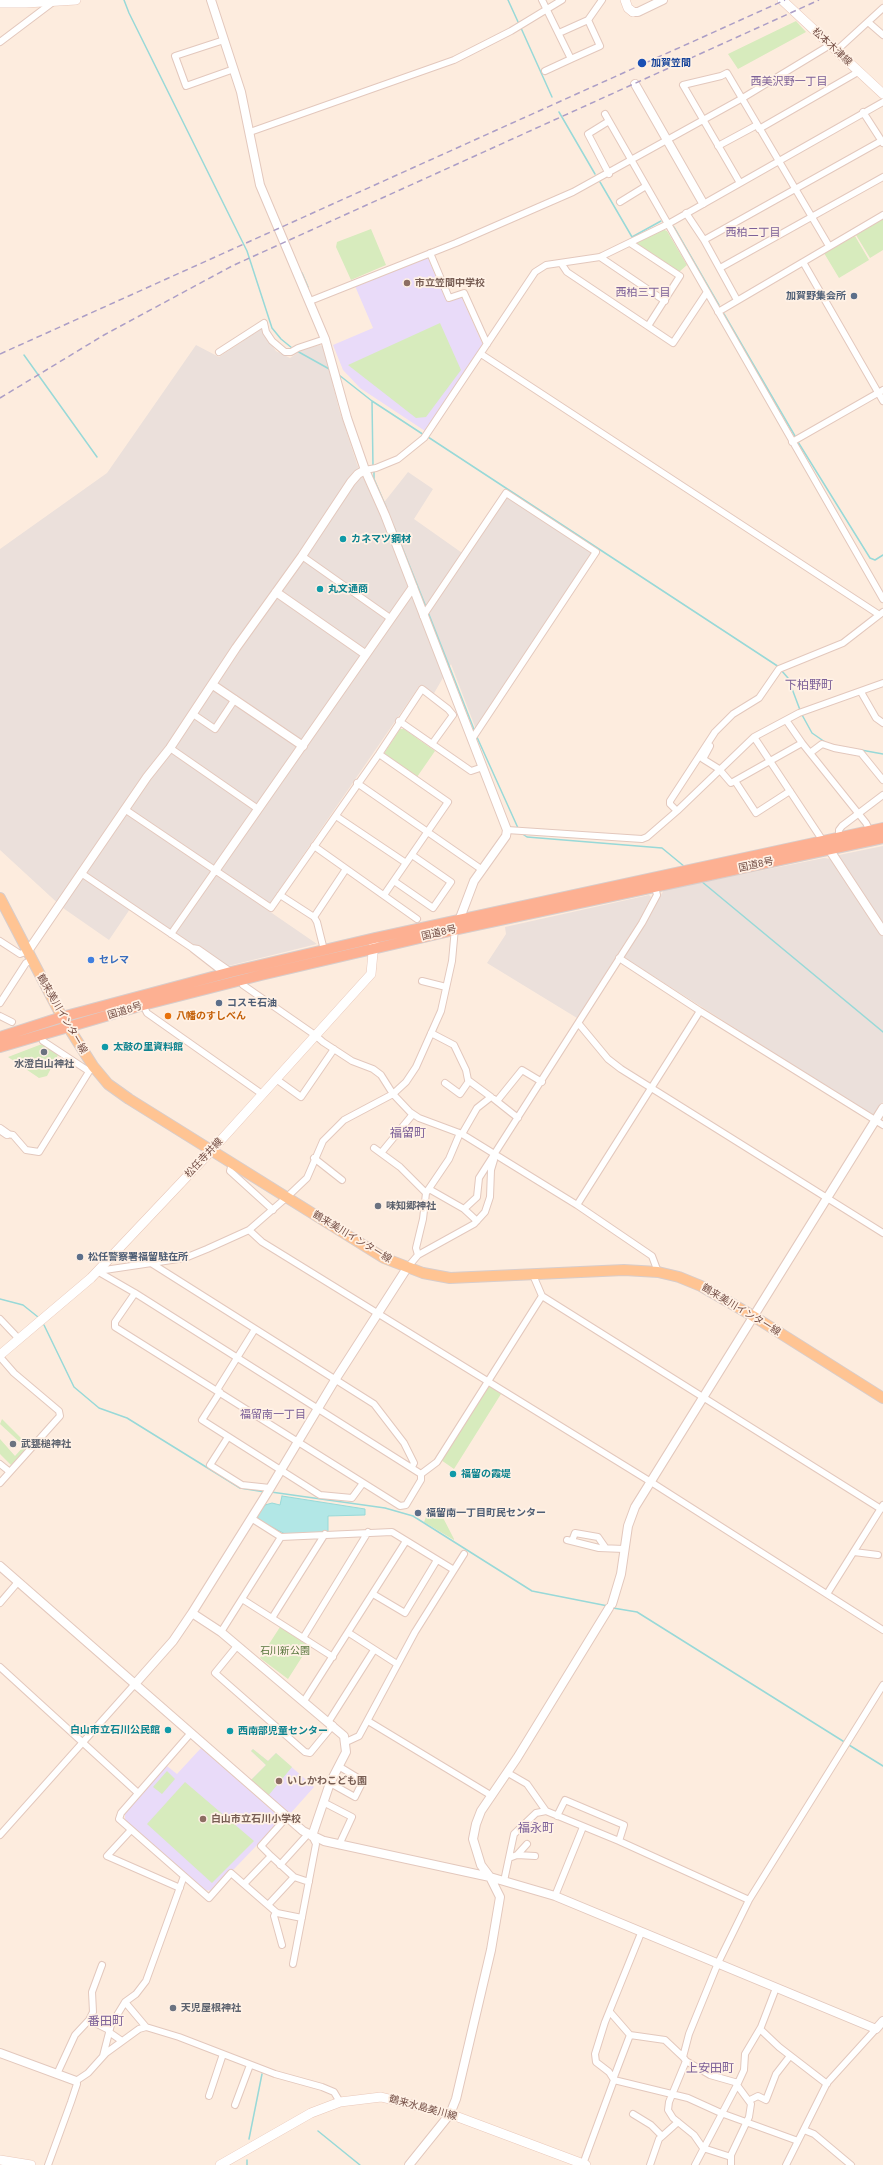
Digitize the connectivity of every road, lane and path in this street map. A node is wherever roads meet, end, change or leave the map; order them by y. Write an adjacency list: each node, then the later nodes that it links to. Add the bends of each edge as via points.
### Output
1 (76, 0): 9 (main road)
2 (211, 0): 18 (street)
3 (542, 0): 12 (street)
4 (562, 0): 12 (street)
5 (602, 0): 14 (street)
6 (625, 0): 13 (main road)
7 (663, 0): 13 (street)
8 (782, 0): 20 (main road, 松本木津線)
9 (53, 1): 10 (main road); 19 (street)
10 (0, 3)
11 (883, 8): 15 (street)
12 (548, 9): 16 (street); 34 (street, via 511,32 454,60)
13 (633, 12)
14 (588, 20): 16 (street); 21 (street, via 600,46)
15 (868, 22): 17 (street); 20 (street)
16 (559, 33): 21 (street)
17 (883, 35)
18 (224, 40): 22 (street); 22 (street, via 176,56 186,86)
19 (0, 42)
20 (833, 48): 24 (main road, 松本木津線); 27 (street)
21 (571, 59): 23 (street)
22 (234, 69): 34 (street)
23 (545, 70)
24 (858, 72): 26 (main road, 松本木津線); 33 (street)
25 (635, 84): 35 (street)
26 (883, 94)
27 (741, 99): 31 (street); 31 (street, via 727,73 683,85); 33 (street)
28 (883, 102): 29 (street)
29 (863, 112): 36 (street); 39 (street)
30 (605, 114): 32 (street)
31 (703, 120): 35 (street); 37 (street)
32 (609, 121): 38 (street); 40 (street, via 588,134)
33 (758, 127): 37 (street); 39 (street)
34 (250, 132): 61 (street, via 260,185)
35 (667, 140): 38 (street); 46 (street)
36 (882, 142): 44 (street)
37 (718, 146): 42 (street)
38 (632, 161): 40 (street); 43 (street)
39 (778, 162): 42 (street); 44 (street)
40 (609, 174): 54 (street)
41 (883, 177): 49 (street)
42 (740, 183): 46 (street)
43 (646, 186): 45 (street); 50 (street)
44 (796, 189): 49 (street); 51 (street)
45 (620, 202)
46 (703, 203): 47 (street)
47 (686, 213): 50 (street); 51 (street)
48 (883, 215): 53 (street)
49 (812, 216): 53 (street); 58 (street)
50 (668, 224): 52 (street); 59 (street)
51 (704, 240): 58 (street)
52 (630, 243): 55 (street); 62 (street, via 680,276)
53 (829, 246): 56 (street)
54 (430, 253): 61 (street); 66 (street, via 449,298 464,293)
55 (600, 257): 57 (street); 62 (street)
56 (803, 262): 60 (street); 69 (street)
57 (561, 263): 64 (street, via 567,272); 66 (street, via 546,265 535,272)
58 (720, 268): 60 (street)
59 (707, 292): 63 (street); 64 (street, via 673,343)
60 (738, 300): 63 (street)
61 (310, 301): 65 (street)
62 (665, 301): 64 (street)
63 (718, 312): 71 (street)
64 (648, 326)
65 (325, 339): 67 (street, via 285,352 272,341 264,323); 72 (street, via 336,378)
66 (487, 344): 68 (street)
67 (219, 352)
68 (481, 354): 72 (street, via 426,435 398,459); 77 (street)
69 (881, 391): 70 (street); 71 (street)
70 (883, 401)
71 (792, 442): 76 (street)
72 (371, 469): 73 (street, via 358,474); 74 (street, via 385,515)
73 (302, 556): 75 (street); 79 (street)
74 (413, 587): 78 (street); 79 (street)
75 (276, 592): 80 (street); 82 (street)
76 (883, 599)
77 (881, 613): 90 (street, via 843,643 779,669 759,698 732,714)
78 (425, 614): 91 (street); 91 (street, via 506,493 596,552)
79 (390, 618): 80 (street)
80 (365, 654): 95 (street)
81 (883, 683): 83 (street)
82 (213, 685): 84 (street); 86 (street)
83 (861, 692): 87 (street, via 801,712); 89 (street, via 876,718)
84 (235, 699): 86 (street, via 215,729); 95 (street)
85 (730, 709): 90 (street)
86 (193, 714): 96 (street)
87 (786, 720): 92 (street); 93 (street)
88 (399, 722): 94 (street); 94 (street, via 422,689 453,716); 98 (street)
89 (883, 723)
90 (722, 725): 101 (street, via 703,759); 109 (street, via 670,801)
91 (475, 736): 100 (street)
92 (754, 737): 99 (street); 101 (street)
93 (802, 743): 97 (street); 99 (street)
94 (432, 744): 100 (street, via 472,771)
95 (303, 746): 107 (street)
96 (170, 748): 107 (street); 108 (street)
97 (810, 753): 102 (street, via 822,744 861,753); 110 (street)
98 (379, 754): 104 (street); 115 (street, via 448,802)
99 (770, 761): 103 (street); 105 (street)
100 (483, 767): 113 (street)
101 (719, 769): 103 (street, via 731,783); 109 (street)
102 (883, 780)
103 (735, 781): 105 (street, via 756,813)
104 (357, 783): 111 (street); 115 (street)
105 (790, 791): 118 (street)
106 (883, 795): 110 (street)
107 (258, 809): 125 (street)
108 (126, 810): 125 (street); 126 (street)
109 (677, 811): 113 (street, via 642,839)
110 (859, 814): 114 (street); 116 (street, via 842,826)
111 (336, 816): 119 (street); 122 (street)
112 (883, 828): 114 (highway, 国道8号)
113 (510, 830): 124 (street)
114 (870, 831): 116 (highway, 国道8号)
115 (428, 832): 121 (street); 124 (street)
116 (839, 837): 118 (highway, 国道8号)
117 (883, 838): 120 (highway, 国道8号)
118 (823, 841): 120 (street); 133 (highway, 国道8号)
119 (314, 846): 123 (street); 129 (street)
120 (830, 849): 128 (highway, 国道8号); 136 (street)
121 (412, 855): 122 (street); 127 (street, via 451,882 433,908)
122 (406, 863): 127 (street)
123 (346, 869): 130 (street); 132 (street)
124 (481, 870): 133 (street, via 468,894)
125 (215, 871): 129 (street, via 271,908); 137 (street)
126 (81, 873): 137 (street); 142 (street)
127 (394, 881): 130 (street)
128 (655, 887): 135 (highway, 国道8号); 143 (street, via 657,895 650,910)
129 (280, 895): 132 (street)
130 (384, 895): 134 (street)
131 (0, 898): 142 (main road, 鶴来美川インター線)
132 (314, 917): 141 (street)
133 (460, 918): 135 (street); 139 (highway, 国道8号)
134 (417, 919)
135 (454, 930): 139 (highway, 国道8号); 148 (street, via 452,961)
136 (883, 931)
137 (171, 934): 140 (street)
138 (0, 941): 142 (street, via 20,954)
139 (374, 943): 141 (highway, 国道8号); 150 (highway, 国道8号); 158 (main road, 松任寺井線, via 371,974)
140 (192, 948): 144 (street); 145 (street, via 198,949)
141 (324, 950): 145 (highway, 国道8号)
142 (30, 955): 149 (street); 153 (main road, 鶴来美川インター線)
143 (619, 958): 151 (street); 155 (street)
144 (220, 970)
145 (231, 972): 153 (highway, 国道8号)
146 (422, 981): 148 (street)
147 (243, 985): 158 (street)
148 (446, 987): 157 (street, via 441,1010)
149 (0, 1003)
150 (144, 1005): 156 (highway, 国道8号); 169 (street, via 147,1013)
151 (700, 1011): 168 (street); 176 (street)
152 (0, 1016): 154 (street)
153 (62, 1017): 156 (main road, 鶴来美川インター線); 159 (highway, 国道8号)
154 (12, 1022)
155 (579, 1024): 166 (street); 168 (street, via 608,1059)
156 (68, 1028): 161 (highway, 国道8号); 163 (main road, 鶴来美川インター線)
157 (431, 1033): 165 (street, via 454,1045); 170 (street, via 416,1068)
158 (315, 1035): 162 (street); 164 (main road, 松任寺井線)
159 (0, 1037)
160 (43, 1041): 163 (street, via 86,1070)
161 (0, 1047)
162 (334, 1049): 164 (street, via 301,1097); 170 (street, via 381,1075)
163 (93, 1070): 178 (street, via 39,1152 26,1150 13,1135); 181 (main road, 鶴来美川インター線, via 129,1099)
164 (276, 1079): 169 (main road, 松任寺井線)
165 (469, 1081): 167 (street, via 460,1094); 171 (street)
166 (542, 1082): 172 (street, via 522,1070); 175 (street)
167 (445, 1083)
168 (651, 1088): 189 (street); 190 (street)
169 (262, 1094): 181 (main road, 松任寺井線)
170 (393, 1094): 174 (street); 184 (street, via 340,1124 323,1141)
171 (491, 1097): 172 (street); 179 (street, via 477,1108)
172 (497, 1101): 175 (street)
173 (883, 1108): 176 (street)
174 (412, 1114): 179 (street); 182 (street)
175 (518, 1118): 183 (street)
176 (875, 1120): 177 (street); 189 (street)
177 (883, 1125)
178 (3, 1132)
179 (461, 1134): 183 (street); 187 (street, via 450,1159)
180 (374, 1148): 182 (street)
181 (212, 1150): 185 (main road, 鶴来美川インター線); 199 (main road, 松任寺井線)
182 (381, 1153): 187 (street)
183 (495, 1155): 190 (street); 191 (street, via 479,1178 477,1197); 193 (street, via 488,1204)
184 (314, 1158): 186 (street); 188 (street, via 307,1178)
185 (232, 1162): 188 (main road, 鶴来美川インター線); 192 (street, via 230,1170)
186 (342, 1180)
187 (427, 1191): 191 (street); 196 (street, via 416,1248)
188 (287, 1197): 192 (street); 198 (main road, 鶴来美川インター線, via 363,1246)
189 (828, 1198): 195 (street); 205 (street)
190 (577, 1205): 200 (street, via 652,1256)
191 (464, 1209): 193 (street)
192 (272, 1210): 194 (street)
193 (477, 1221): 196 (street)
194 (249, 1230): 197 (street, via 185,1258); 204 (street, via 262,1242)
195 (883, 1233)
196 (418, 1255): 198 (street)
197 (151, 1263): 199 (street); 207 (street)
198 (407, 1268): 201 (main road, 鶴来美川インター線, via 450,1278); 204 (street)
199 (97, 1272): 202 (street); 208 (main road, 松任寺井線)
200 (658, 1272): 201 (main road, 鶴来美川インター線, via 624,1270); 205 (main road, 鶴来美川インター線, via 679,1276 701,1286)
201 (533, 1275): 203 (street)
202 (135, 1293): 210 (street); 213 (street, via 115,1322 116,1327)
203 (542, 1296): 212 (street); 214 (street)
204 (379, 1313): 211 (street); 212 (street)
205 (753, 1316): 214 (street); 215 (main road, 鶴来美川インター線)
206 (0, 1319): 208 (street)
207 (255, 1329): 210 (street); 211 (street)
208 (19, 1339): 209 (main road, 松任寺井線)
209 (0, 1356): 222 (street, via 14,1373 59,1412 60,1416)
210 (237, 1357): 213 (street); 216 (street)
211 (335, 1380): 216 (street); 220 (street, via 374,1404 404,1443 414,1463)
212 (487, 1382): 223 (street, via 438,1462); 224 (street)
213 (218, 1391): 217 (street, via 202,1420); 218 (street)
214 (702, 1397): 224 (street); 228 (street)
215 (883, 1398)
216 (318, 1408): 218 (street); 220 (street)
217 (228, 1437): 221 (street); 227 (street, via 210,1465 242,1485)
218 (298, 1440): 221 (street); 226 (street)
219 (0, 1464): 222 (street)
220 (412, 1467): 223 (street)
221 (281, 1470): 226 (street, via 320,1495 352,1498); 227 (street)
222 (10, 1472): 225 (street)
223 (421, 1474): 226 (street, via 421,1480 406,1505 400,1506)
224 (651, 1482): 235 (street, via 635,1507); 244 (street)
225 (0, 1483)
226 (363, 1483)
227 (269, 1491): 229 (street)
228 (882, 1507): 236 (street)
229 (251, 1518): 232 (street); 247 (street)
230 (368, 1532): 231 (street); 233 (street, via 392,1532); 252 (street)
231 (325, 1534): 232 (street); 248 (street)
232 (280, 1537): 245 (street)
233 (406, 1541): 239 (street); 243 (street)
234 (606, 1548): 234 (street, via 569,1540 575,1533 598,1537); 235 (street)
235 (624, 1549): 267 (street, via 621,1574 611,1606)
236 (854, 1552): 238 (street); 244 (street)
237 (464, 1554): 241 (street)
238 (878, 1555)
239 (437, 1560): 241 (street); 243 (street, via 405,1613)
240 (0, 1566): 242 (street)
241 (454, 1570): 256 (street)
242 (18, 1582): 246 (street); 258 (street)
243 (373, 1594): 251 (street)
244 (827, 1594): 249 (street)
245 (242, 1599): 248 (street); 250 (street)
246 (0, 1603)
247 (192, 1613): 250 (street); 258 (street, via 173,1641)
248 (272, 1618): 252 (street)
249 (883, 1630)
250 (222, 1632): 253 (street)
251 (349, 1633): 254 (street); 255 (street)
252 (302, 1638): 255 (street)
253 (238, 1646): 260 (street); 262 (street, via 215,1673 305,1752 310,1753)
254 (374, 1650): 256 (street); 262 (street)
255 (333, 1656): 260 (street)
256 (397, 1664): 261 (street)
257 (0, 1667): 264 (street)
258 (134, 1685): 263 (street); 264 (street)
259 (883, 1685): 295 (street)
260 (304, 1701): 262 (street)
261 (368, 1721): 265 (street, via 358,1736); 270 (street)
262 (331, 1723): 265 (street, via 344,1736)
263 (190, 1734): 269 (street); 274 (street)
264 (83, 1742): 269 (street); 277 (street)
265 (346, 1742): 266 (street, via 346,1752)
266 (340, 1767): 268 (street); 268 (street, via 364,1781 355,1797)
267 (508, 1773): 270 (street); 272 (street, via 527,1784)
268 (330, 1783): 271 (street)
269 (138, 1793): 276 (street, via 119,1819)
270 (492, 1796): 289 (street, via 478,1817 473,1839 481,1865)
271 (323, 1802): 278 (street); 281 (street, via 352,1817)
272 (546, 1811): 273 (street); 285 (street, via 536,1812 516,1830)
273 (557, 1816): 275 (street); 279 (street, via 565,1800 624,1825)
274 (286, 1818): 278 (street); 283 (street, via 261,1846)
275 (583, 1827): 279 (street); 294 (street)
276 (131, 1830): 287 (street); 293 (street, via 107,1856)
277 (0, 1835)
278 (310, 1835): 281 (street); 286 (street); 291 (street, via 316,1844)
279 (619, 1841): 295 (street)
280 (527, 1844): 282 (street)
281 (339, 1845): 289 (street)
282 (517, 1855): 284 (street); 285 (street)
283 (271, 1856): 286 (street); 292 (street)
284 (535, 1856)
285 (509, 1858): 290 (street)
286 (280, 1865): 288 (street)
287 (184, 1876): 292 (street, via 209,1898 232,1873); 293 (street)
288 (294, 1877): 291 (street); 296 (street)
289 (490, 1877): 290 (street); 332 (street, via 500,1897 495,1927 472,2036)
290 (504, 1881): 294 (street)
291 (309, 1882): 298 (street)
292 (244, 1884): 296 (street)
293 (180, 1888): 305 (street, via 146,1981 136,1994)
294 (556, 1896): 299 (street)
295 (749, 1900): 301 (street)
296 (268, 1905): 297 (street)
297 (276, 1912): 298 (street); 300 (street, via 274,1916)
298 (302, 1918): 302 (street)
299 (641, 1933): 301 (street); 306 (street)
300 (282, 1945)
301 (718, 1963): 304 (street); 319 (street, via 689,2034)
302 (292, 1964)
303 (102, 1965): 307 (street, via 92,1992 93,2012)
304 (776, 1988): 310 (street); 311 (street)
305 (125, 2002): 309 (street); 312 (street)
306 (610, 2012): 313 (street); 322 (street, via 595,2054 596,2062)
307 (89, 2020): 312 (street); 321 (street, via 75,2035)
308 (883, 2021): 311 (street)
309 (146, 2027): 314 (street); 316 (street)
310 (760, 2029): 318 (street); 324 (street, via 745,2054 744,2070)
311 (876, 2029): 325 (street)
312 (109, 2031): 314 (street); 317 (street)
313 (630, 2035): 319 (street, via 665,2040); 322 (street)
314 (122, 2041): 317 (street)
315 (0, 2053): 321 (street)
316 (222, 2054): 320 (street); 327 (street)
317 (103, 2056): 323 (street, via 88,2073)
318 (790, 2056): 325 (street); 328 (street, via 776,2074 766,2100 758,2096)
319 (684, 2059): 324 (street, via 710,2075); 326 (street)
320 (250, 2065): 329 (street, via 322,2087 334,2092); 330 (street)
321 (58, 2074): 323 (street)
322 (614, 2079): 326 (street); 342 (street)
323 (76, 2081): 344 (street)
324 (738, 2084): 328 (street); 331 (street)
325 (827, 2084): 336 (street)
326 (673, 2095): 331 (street, via 688,2098); 334 (street, via 668,2110)
327 (209, 2096)
328 (750, 2100): 335 (street)
329 (340, 2102): 332 (main road, 鶴来水島美川線, via 381,2097); 345 (main road, 鶴来水島美川線, via 311,2113)
330 (235, 2105)
331 (721, 2113): 335 (street); 339 (street)
332 (450, 2114): 342 (main road, 鶴来水島美川線); 346 (street)
333 (633, 2114): 337 (street, via 651,2125)
334 (678, 2122): 337 (street); 339 (street, via 694,2135)
335 (746, 2122): 338 (street); 340 (street)
336 (804, 2130): 338 (street); 351 (street, via 814,2134)
337 (662, 2136): 347 (street)
338 (798, 2141): 350 (street)
339 (703, 2148): 340 (street); 348 (street)
340 (731, 2157): 349 (street)
341 (0, 2160): 343 (main road)
342 (584, 2164)
343 (31, 2165)
344 (48, 2165)
345 (220, 2165)
346 (409, 2165)
347 (650, 2165)
348 (695, 2165)
349 (731, 2165)
350 (786, 2165)
351 (851, 2165)

